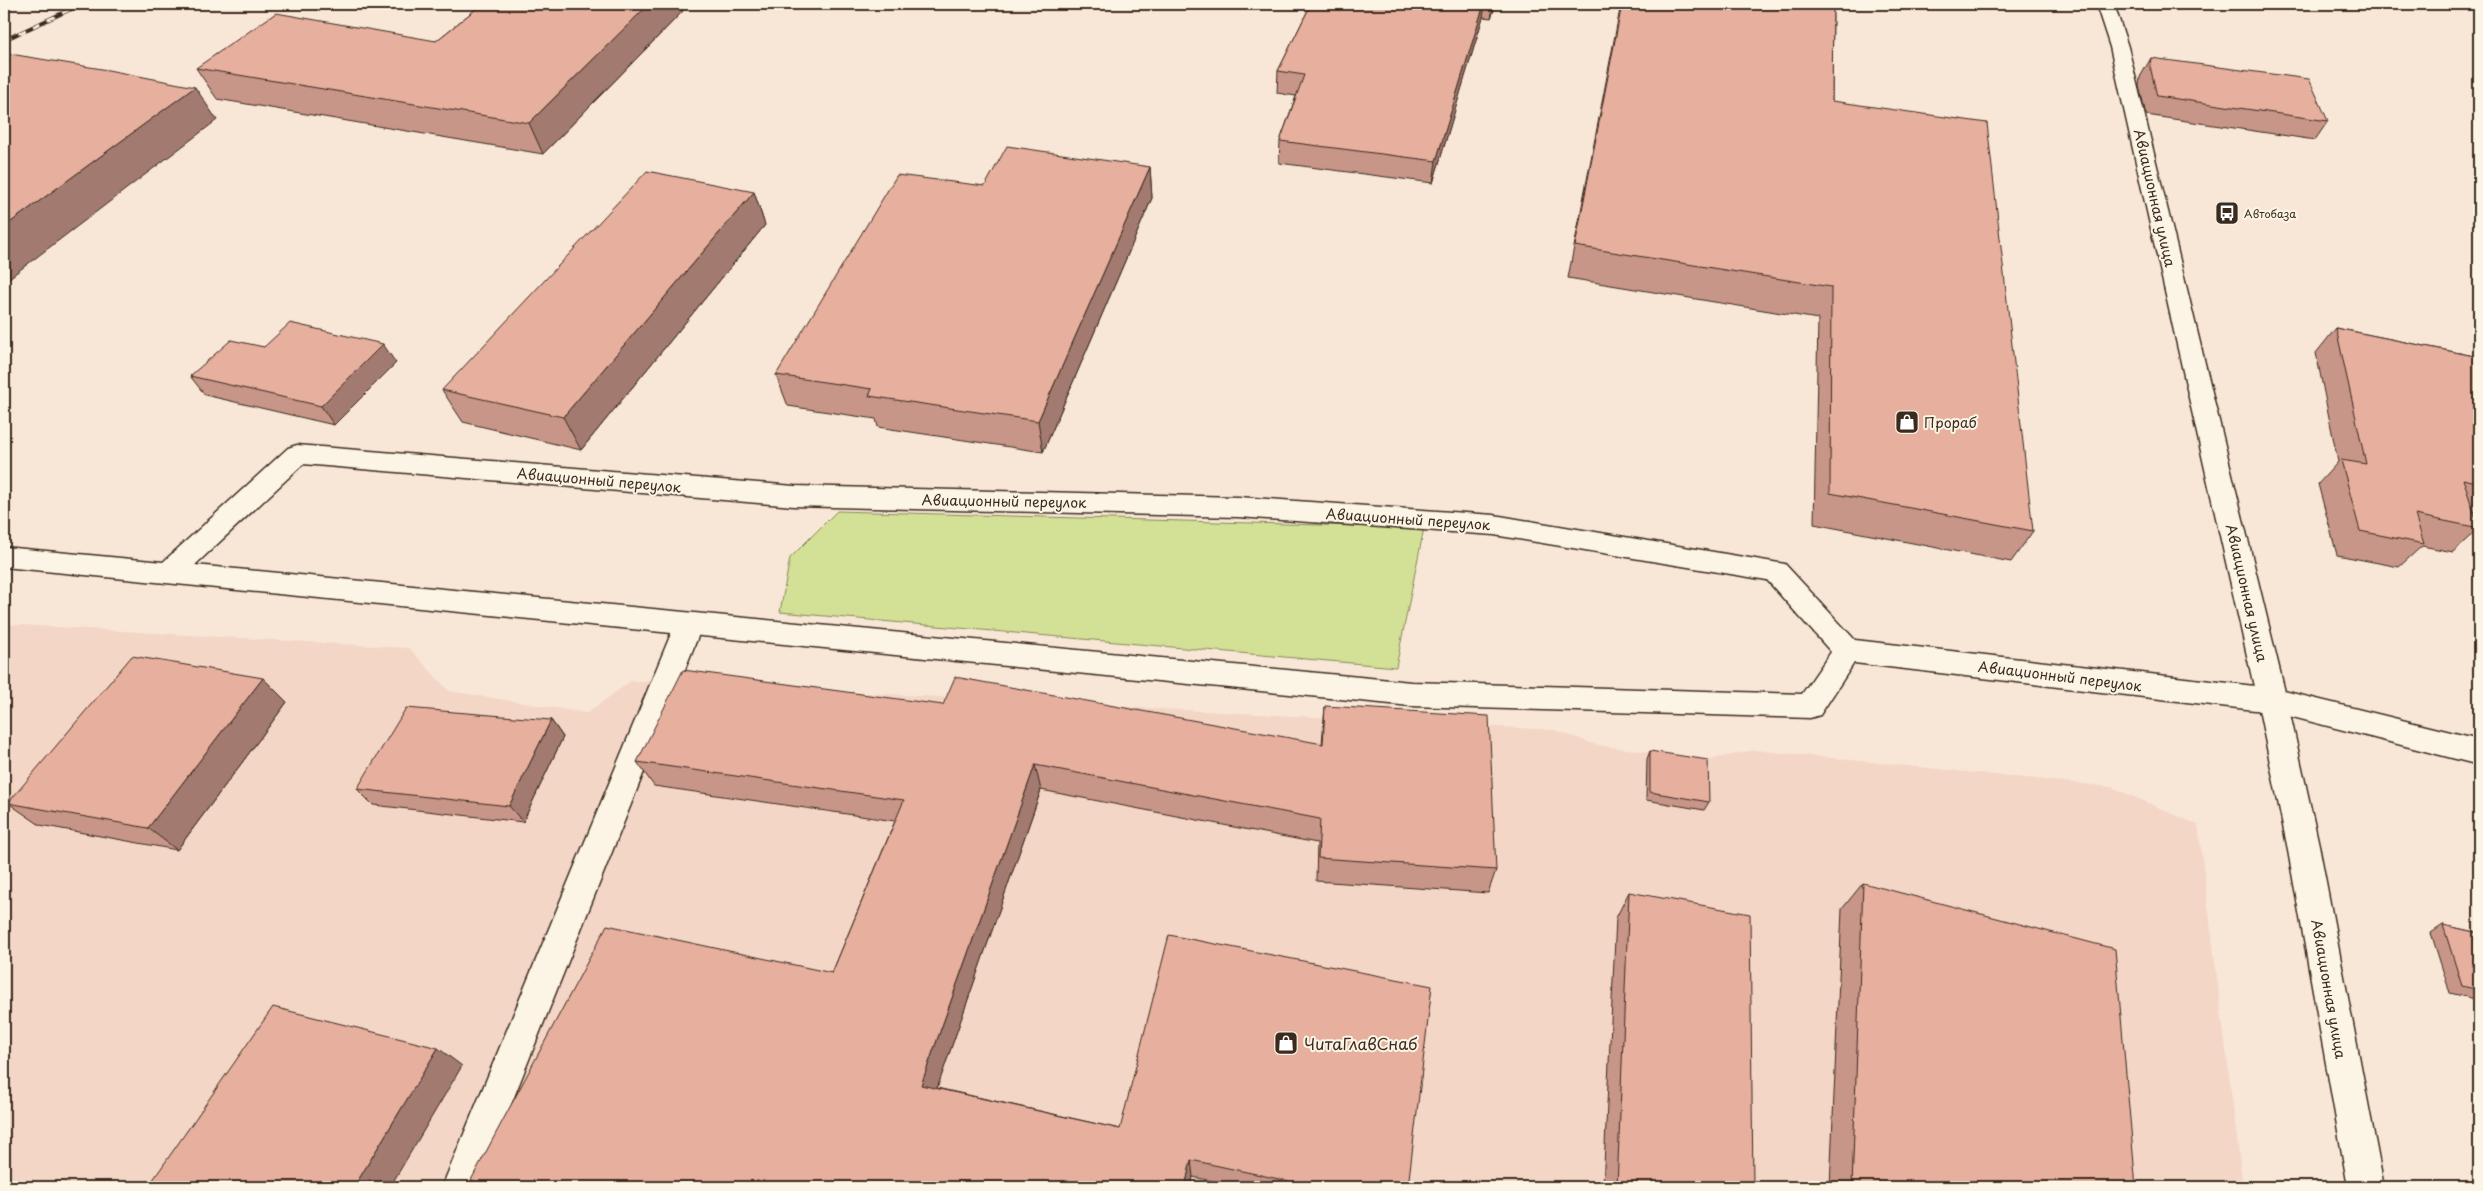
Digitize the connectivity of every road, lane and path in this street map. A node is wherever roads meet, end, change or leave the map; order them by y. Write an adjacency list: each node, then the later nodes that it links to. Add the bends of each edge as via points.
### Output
1 (2105, 4): 6 (street, Авиационная улица, via 2119,47)
2 (4, 557): 3 (street)
3 (169, 573): 4 (street); 5 (street, Авиационный переулок, via 297,454 794,496 1238,507 1494,525 1775,571)
4 (689, 624): 5 (street, via 1411,694 1810,706); 8 (street)
5 (1846, 651): 6 (street, Авиационный переулок)
6 (2272, 700): 7 (street, Авиационный переулок); 9 (street, Авиационная улица, via 2303,845)
7 (2479, 752)
8 (460, 1187)
9 (2366, 1187)

